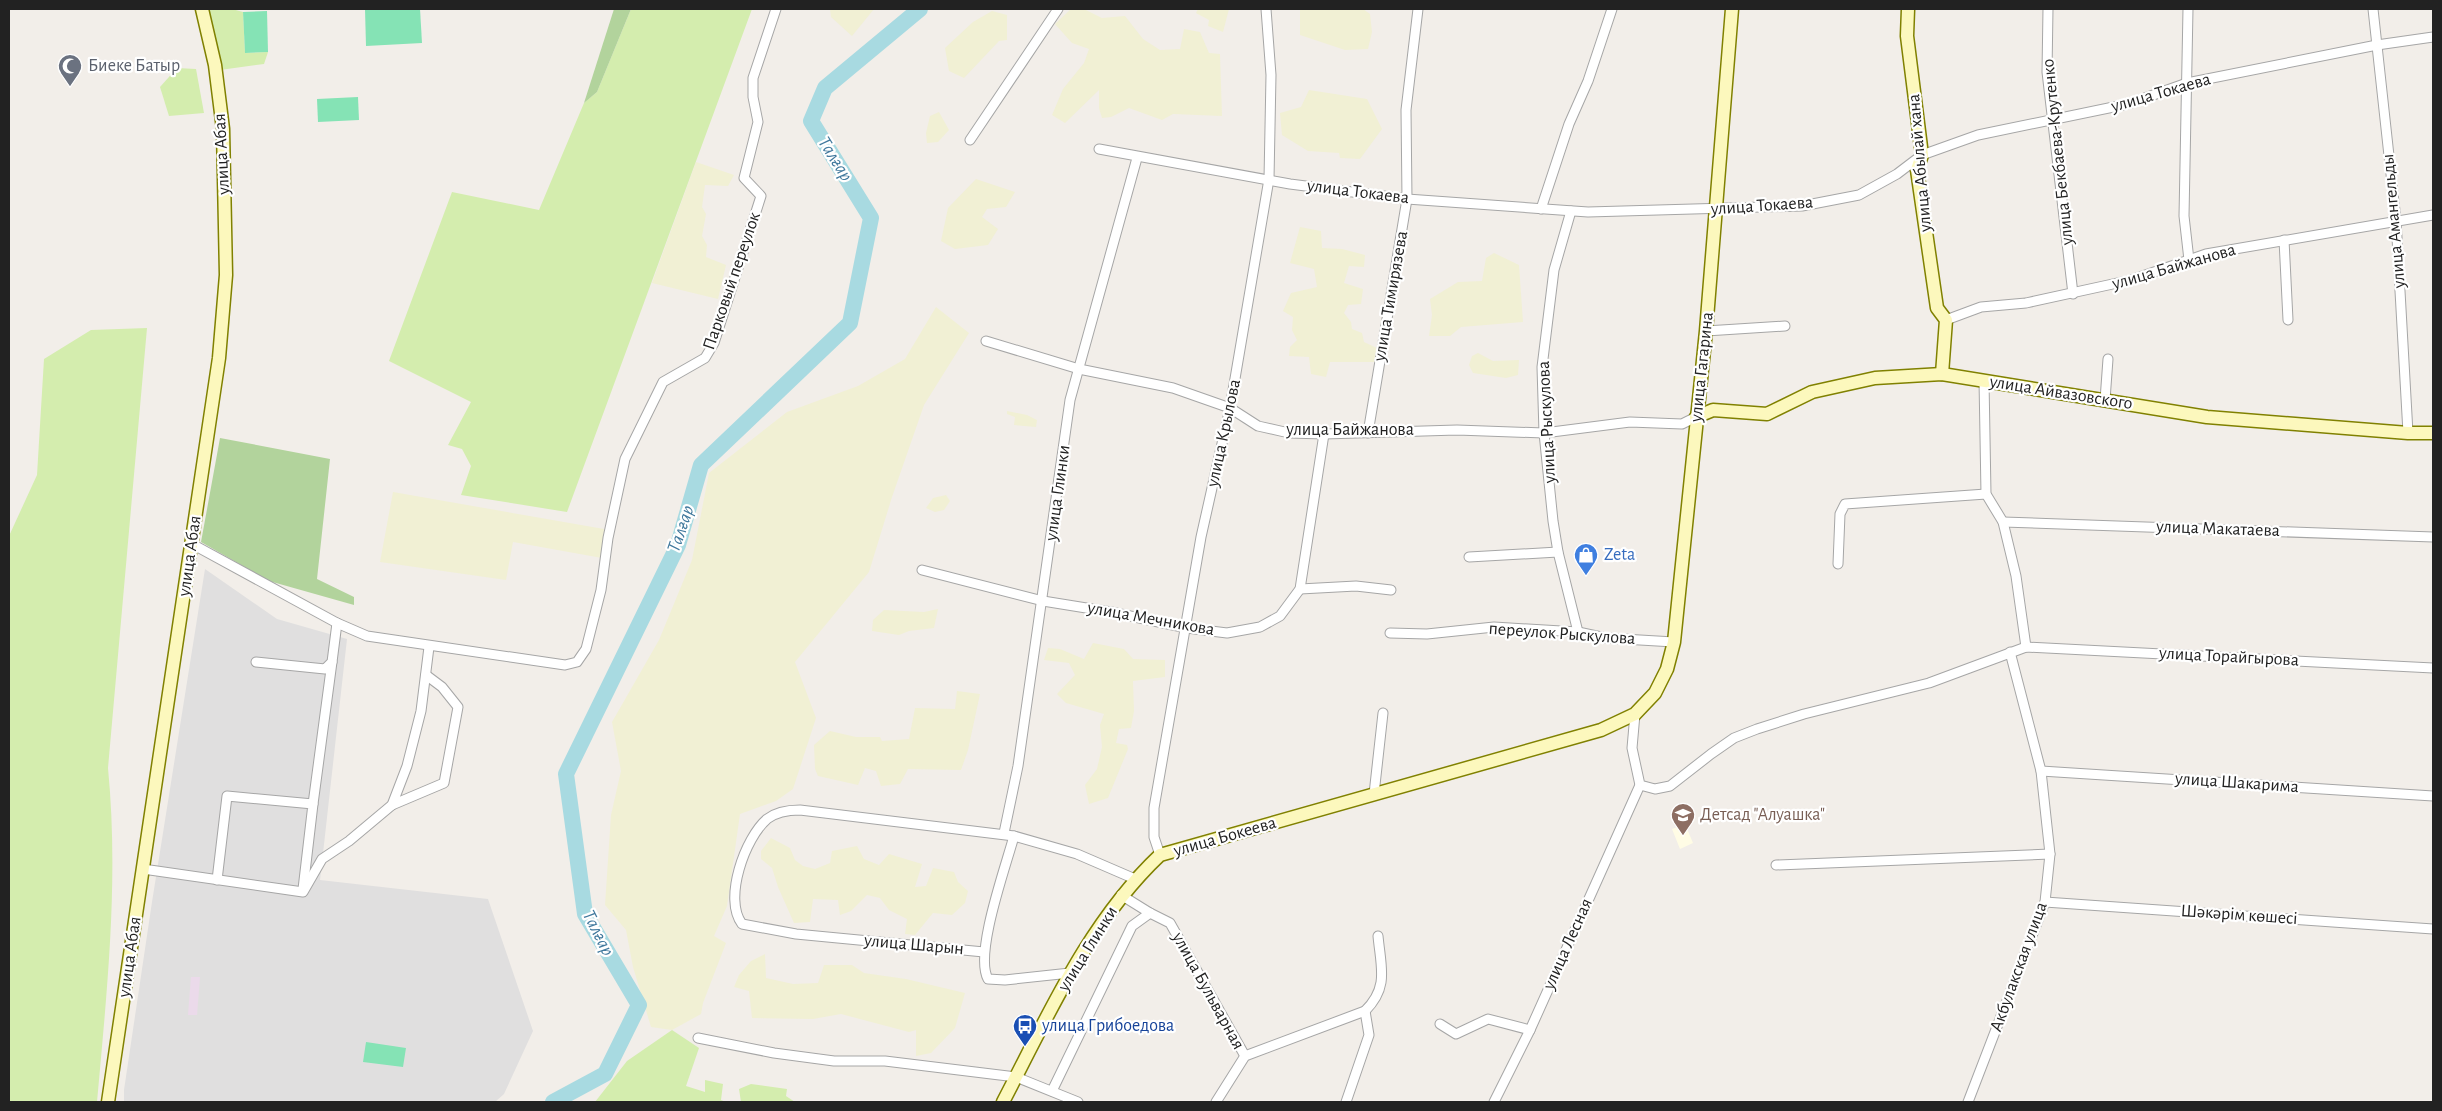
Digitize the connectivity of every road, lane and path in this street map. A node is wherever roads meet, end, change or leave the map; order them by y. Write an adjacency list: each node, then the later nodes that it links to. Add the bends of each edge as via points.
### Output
1 (202, 9): 52 (street, улица Абая, via 215,65 222,129 226,275 220,358)
2 (776, 9): 65 (street, Парковый переулок, via 753,78 758,122 744,178 761,196 720,328 705,358 663,382 625,459 601,590 586,649 578,662 565,665)
3 (1058, 9): 16 (street)
4 (1266, 9): 20 (street, улица Крылова, via 1272,75)
5 (1418, 9): 21 (street, улица Тимирязева, via 1406,110)
6 (1612, 9): 22 (street)
7 (1732, 9): 23 (street, улица Гагарина)
8 (1908, 9): 18 (street, улица Абылай хана, via 1907,36)
9 (2048, 9): 15 (street, улица Бекбаева-Крутенко, via 2047,72)
10 (2188, 9): 14 (street)
11 (2374, 9): 13 (street, улица Амангельды)
12 (2433, 37): 13 (street, улица Токаева)
13 (2376, 45): 14 (street, улица Токаева); 26 (street, улица Амангельды)
14 (2188, 83): 15 (street, улица Токаева, via 2128,104); 28 (street, via 2184,216)
15 (2051, 121): 18 (street, улица Токаева, via 2010,126); 29 (street, улица Бекбаева-Крутенко)
16 (970, 140)
17 (1099, 149): 19 (street, улица Токаева)
18 (1922, 155): 23 (street, улица Токаева, via 1897,174 1859,195 1802,206); 30 (street, улица Абылай хана, via 1917,170 1937,308)
19 (1138, 158): 20 (street, улица Токаева); 36 (street, улица Глинки)
20 (1269, 179): 21 (street, улица Токаева); 41 (street, улица Крылова)
21 (1407, 199): 22 (street, улица Токаева); 44 (street, улица Тимирязева)
22 (1541, 209): 24 (street, улица Токаева)
23 (1715, 210): 24 (street, улица Токаева); 33 (street, улица Гагарина)
24 (1571, 211): 45 (street, улица Рыскулова, via 1554,270 1542,367)
25 (2433, 215): 26 (street, улица Байжанова)
26 (2396, 220): 27 (street, улица Байжанова); 46 (street, улица Амангельды)
27 (2284, 240): 28 (street, улица Байжанова); 31 (street)
28 (2189, 260): 29 (street, улица Байжанова, via 2131,280)
29 (2073, 294): 30 (street, улица Байжанова, via 1981,307)
30 (1946, 320): 37 (street, улица Абылай хана)
31 (2288, 320)
32 (1785, 326): 33 (street)
33 (1706, 330): 39 (street, улица Гагарина)
34 (986, 341): 36 (street, улица Байжанова)
35 (2108, 359): 40 (street)
36 (1079, 369): 41 (street, улица Байжанова, via 1173,388); 59 (street, улица Глинки, via 1070,400)
37 (1942, 374): 38 (street, улица Айвазовского); 42 (street, улица Айвазовского, via 1875,378 1812,392 1767,414)
38 (1984, 380): 40 (street, улица Айвазовского); 49 (street)
39 (1699, 392): 42 (street); 43 (street, улица Гагарина)
40 (2105, 400): 46 (street, улица Айвазовского, via 2207,417)
41 (1230, 408): 48 (street, улица Байжанова, via 1258,426 1288,433); 61 (street, улица Крылова, via 1201,537)
42 (1713, 410): 43 (street, улица Айвазовского)
43 (1696, 417): 45 (street, улица Байжанова, via 1682,424 1630,422); 64 (street, улица Гагарина)
44 (1368, 433): 45 (street, улица Байжанова, via 1457,430); 48 (street, улица Байжанова)
45 (1544, 433): 53 (street, улица Рыскулова)
46 (2408, 433): 47 (street, улица Айвазовского)
47 (2433, 433)
48 (1324, 434): 57 (street, улица Мечникова)
49 (1986, 494): 50 (street); 55 (street, via 1845,504 1840,514)
50 (2003, 522): 51 (street, улица Макатаева); 66 (street, via 2016,576)
51 (2433, 537)
52 (192, 544): 60 (street); 85 (street, улица Абая)
53 (1558, 552): 54 (street); 62 (street, улица Рыскулова)
54 (1469, 556)
55 (1838, 564)
56 (922, 570): 59 (street, улица Мечникова)
57 (1300, 589): 58 (street, via 1356,586); 61 (street, улица Мечникова, via 1280,616 1260,627 1227,632)
58 (1391, 590)
59 (1043, 601): 61 (street, улица Мечникова); 80 (street, улица Глинки, via 1018,766)
60 (337, 623): 65 (street, via 367,636); 69 (street)
61 (1187, 628): 83 (street, улица Крылова, via 1154,808 1154,836)
62 (1578, 632): 63 (street, переулок Рыскулова, via 1494,627 1427,634); 64 (street, переулок Рыскулова, via 1606,638)
63 (1390, 633)
64 (1674, 642): 73 (street, улица Гагарина, via 1667,669 1655,693)
65 (428, 647): 71 (street)
66 (2026, 647): 67 (street); 70 (street, улица Торайгырова)
67 (2010, 652): 74 (street, Акбулакская улица); 75 (street, via 1929,683 1757,729 1734,738 1670,786 1655,789)
68 (256, 662): 69 (street, via 325,669)
69 (332, 662): 78 (street)
70 (2433, 668)
71 (426, 675): 79 (street, via 407,766); 79 (street, via 442,687 458,708 444,783)
72 (1383, 713): 76 (street)
73 (1635, 714): 75 (street, via 1632,748); 76 (street, улица Бокеева, via 1601,730)
74 (2041, 771): 77 (street, улица Шакарима); 82 (street, Акбулакская улица)
75 (1640, 785): 98 (street, улица Лесная)
76 (1374, 794): 83 (street, улица Бокеева)
77 (2433, 796)
78 (312, 804): 87 (street, via 227,796); 88 (street)
79 (392, 805): 88 (street, via 322,859)
80 (1004, 834): 81 (street); 94 (street, улица Шарын, via 787,810 768,818 752,838 739,868 735,910 742,924 796,934)
81 (1014, 836): 86 (street, via 1077,854); 94 (street)
82 (2050, 854): 84 (street); 90 (street, Акбулакская улица)
83 (1160, 855): 86 (street, улица Бокеева)
84 (1776, 865)
85 (144, 869): 87 (street); 103 (street, улица Абая)
86 (1135, 879): 89 (street, улица Глинки)
87 (217, 880): 88 (street)
88 (303, 892)
89 (1121, 895): 91 (street, улица Бульварная); 95 (street, улица Глинки)
90 (2045, 902): 92 (street, Шәкәрім көшесі); 109 (street, Акбулакская улица)
91 (1150, 913): 100 (street, улица Бульварная, via 1170,923); 102 (street, via 1132,926)
92 (2433, 929)
93 (1378, 936): 96 (street, via 1382,983 1376,1000)
94 (984, 952): 95 (street, улица Шарын, via 984,971 988,979)
95 (1070, 973): 101 (street, улица Глинки)
96 (1365, 1011): 100 (street); 107 (street, via 1369,1035)
97 (1440, 1024): 98 (street, via 1456,1034 1488,1020)
98 (1530, 1030): 108 (street, улица Лесная)
99 (698, 1038): 101 (street, via 834,1061 885,1061)
100 (1245, 1056): 106 (street)
101 (1016, 1077): 102 (street); 104 (street, улица Глинки)
102 (1052, 1091): 105 (street)
103 (108, 1102)
104 (1003, 1102)
105 (1078, 1102)
106 (1216, 1102)
107 (1346, 1102)
108 (1494, 1102)
109 (1968, 1102)

